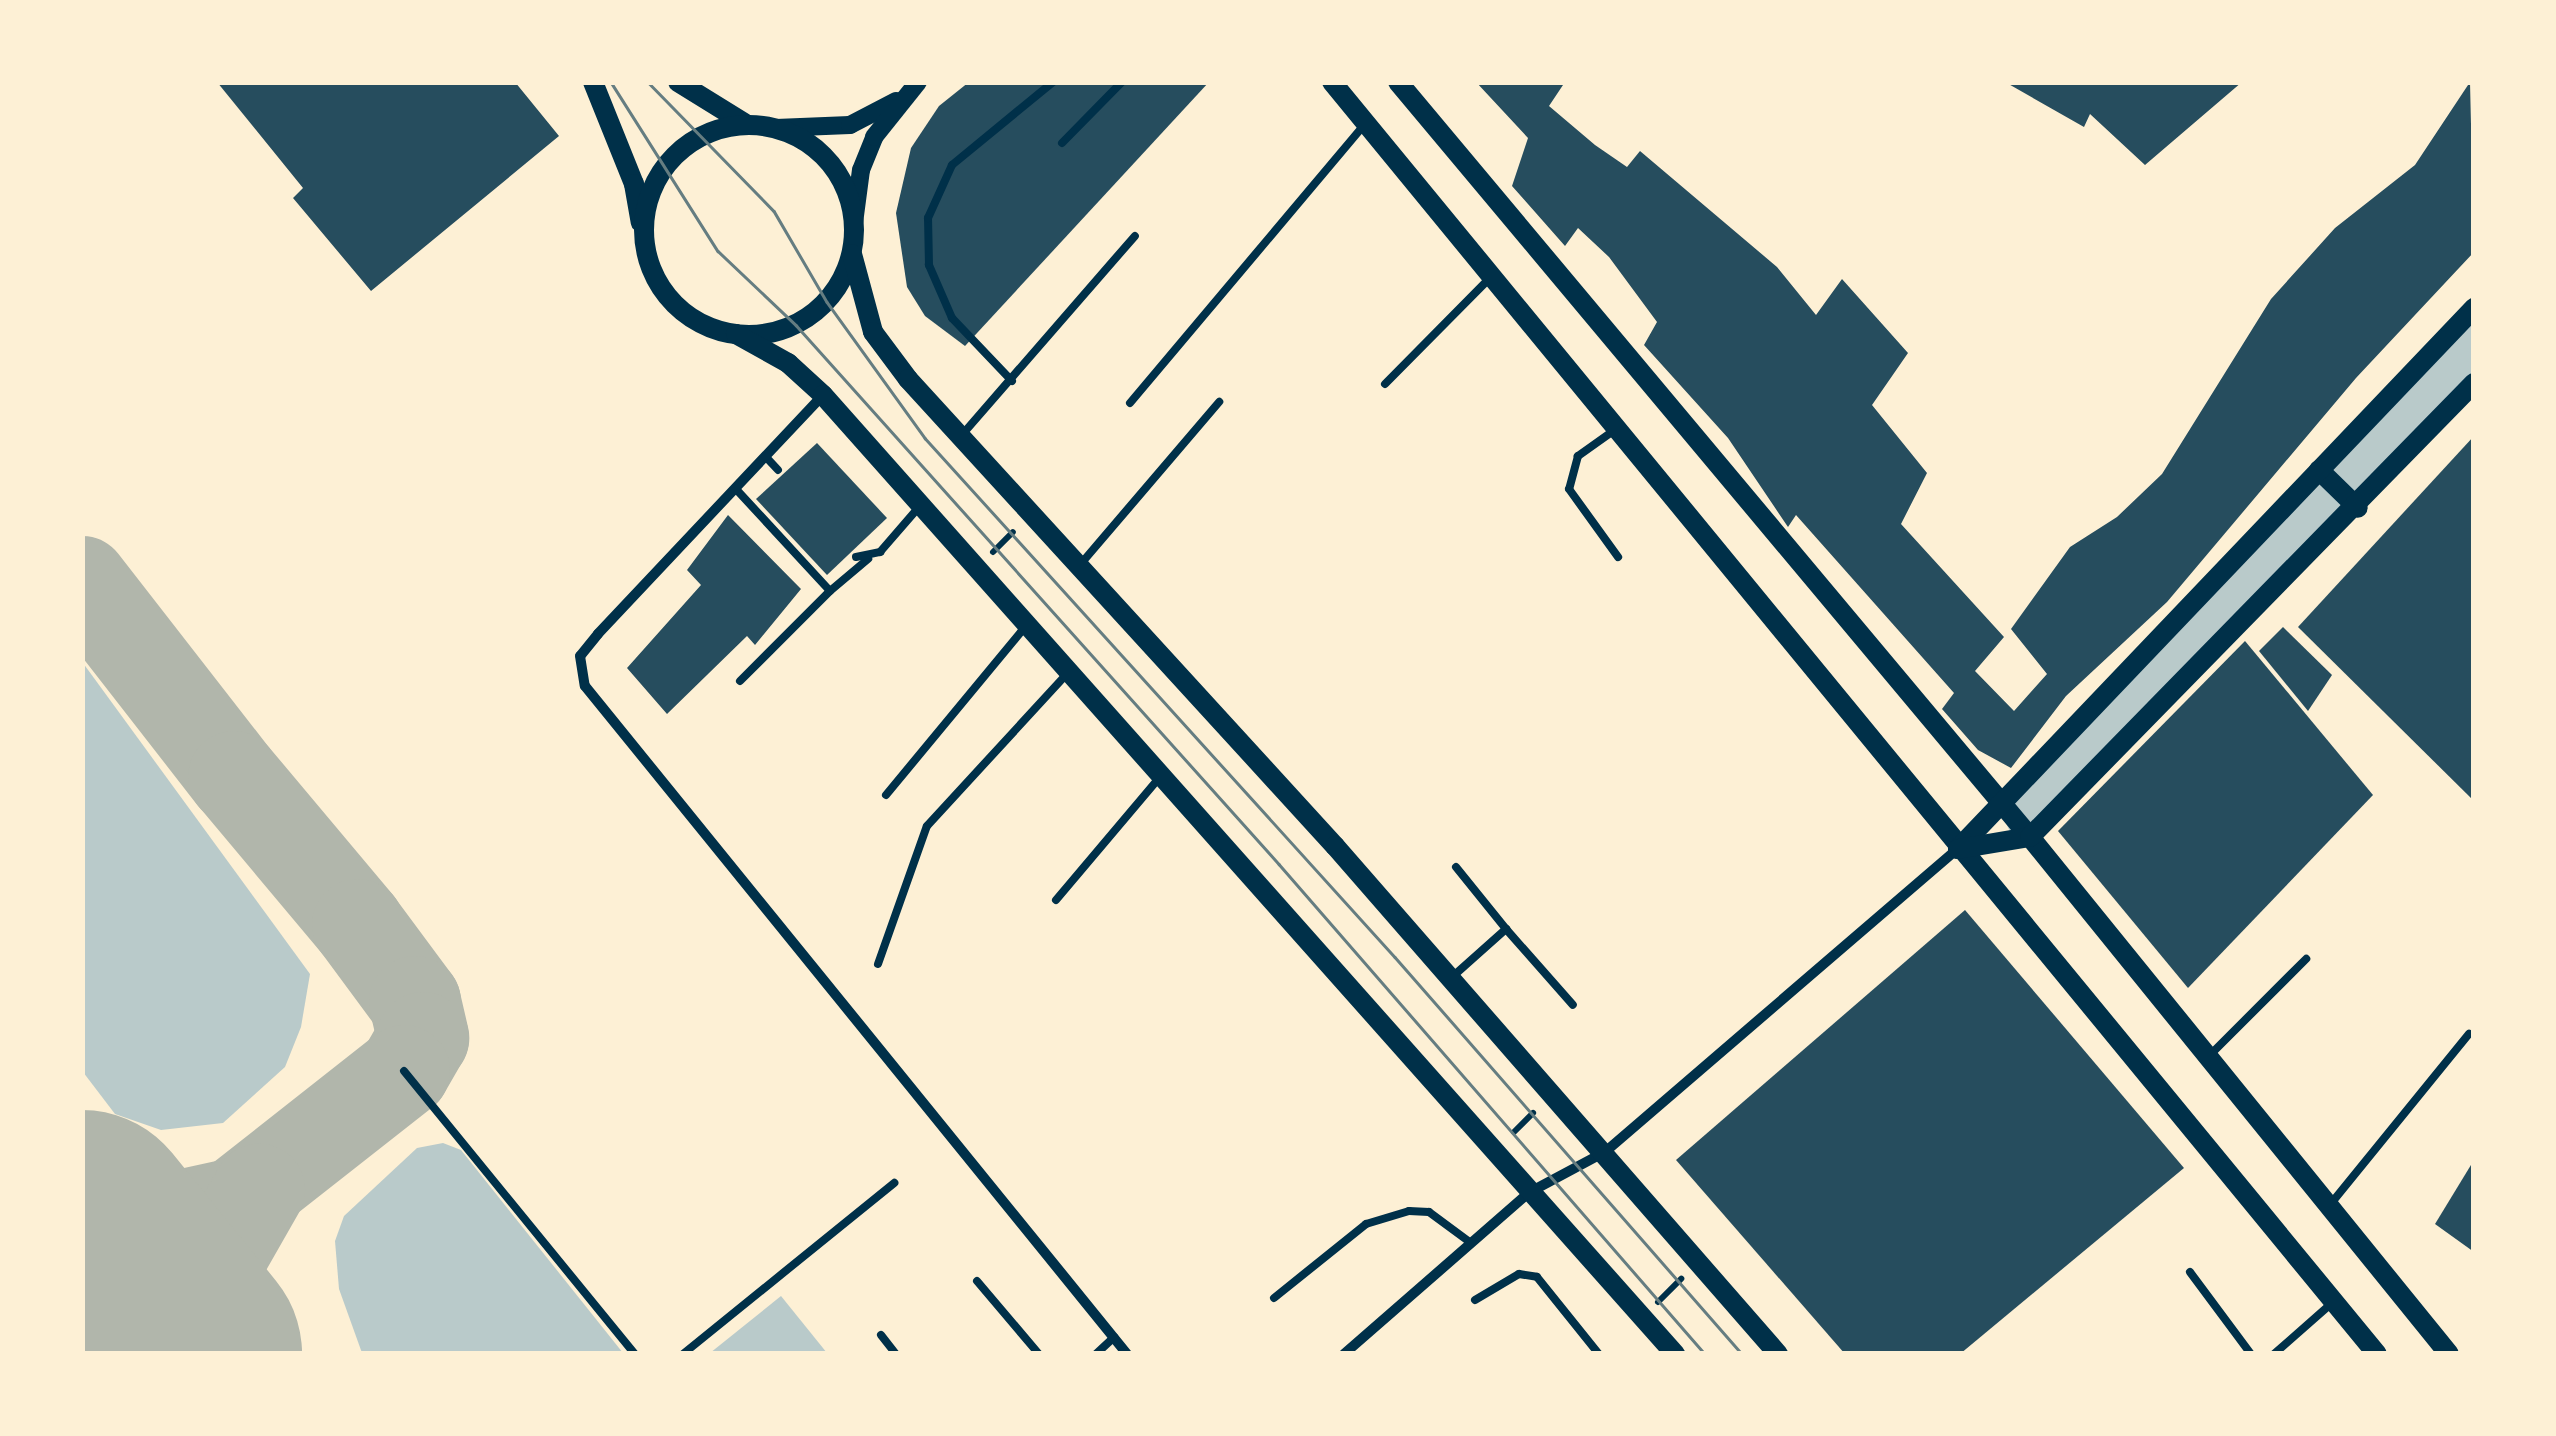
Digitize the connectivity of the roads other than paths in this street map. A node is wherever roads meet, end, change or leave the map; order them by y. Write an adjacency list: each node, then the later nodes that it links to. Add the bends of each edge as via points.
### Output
1 (593, 82): 15 (main road, via 634,184)
2 (678, 82): 10 (main road)
3 (918, 82): 8 (street)
4 (1053, 82): 20 (lane, via 952,166 928,218 929,265 952,318)
5 (1122, 82): 12 (lane)
6 (1332, 82): 9 (main road)
7 (1398, 82): 44 (main road)
8 (901, 98): 11 (street, via 850,125); 13 (street, via 861,170)
9 (1366, 123): 17 (main road); 24 (lane)
10 (746, 124): 11 (main road); 15 (main road, via 700,136 664,165 645,220)
11 (776, 128): 13 (main road, via 806,141 830,163)
12 (1062, 143)
13 (854, 224): 16 (main road)
14 (1136, 236): 20 (lane)
15 (647, 250): 19 (main road, via 678,307 705,326)
16 (852, 254): 19 (main road, via 827,302 796,325); 27 (main road, via 873,332)
17 (1491, 277): 22 (lane); 26 (main road)
18 (2474, 308): 30 (main road)
19 (736, 334): 23 (main road, via 788,362)
20 (1012, 381): 27 (lane)
21 (2474, 382): 33 (main road)
22 (1386, 384)
23 (823, 395): 28 (street); 32 (main road)
24 (1130, 402)
25 (1219, 402): 37 (lane)
26 (1616, 429): 35 (lane, via 1578,456 1568,488); 46 (main road)
27 (960, 436): 37 (main road)
28 (765, 456): 29 (lane); 31 (street)
29 (778, 470)
30 (2319, 470): 33 (main road); 44 (main road)
31 (735, 488): 38 (lane); 68 (street, via 580,656 585,686)
32 (921, 504): 36 (lane); 39 (main road)
33 (2358, 508): 45 (main road)
34 (856, 557): 36 (lane)
35 (1618, 557)
36 (868, 559): 38 (lane)
37 (1079, 566): 52 (main road)
38 (830, 591): 41 (lane)
39 (1028, 624): 40 (main road); 43 (lane)
40 (1070, 671): 42 (main road); 51 (lane, via 927,826)
41 (740, 681)
42 (1163, 774): 48 (lane); 59 (main road)
43 (886, 795)
44 (1999, 808): 45 (main road); 46 (main road)
45 (2030, 838): 46 (main road); 55 (main road)
46 (1958, 848): 57 (street); 66 (main road)
47 (1456, 867): 49 (lane)
48 (1056, 900)
49 (1506, 930): 52 (lane); 53 (lane)
50 (2306, 959): 55 (lane)
51 (878, 964)
52 (1451, 978): 57 (main road)
53 (1573, 1005)
54 (2469, 1034): 60 (lane)
55 (2208, 1057): 60 (main road)
56 (404, 1071): 69 (lane)
57 (1605, 1152): 59 (street); 78 (main road)
58 (894, 1183): 70 (lane)
59 (1530, 1192): 61 (street); 77 (main road)
60 (2329, 1206): 82 (main road)
61 (1471, 1243): 64 (lane, via 1428,1212 1408,1211 1366,1224); 75 (street)
62 (2190, 1272): 79 (lane)
63 (977, 1281): 72 (lane)
64 (1274, 1298)
65 (1475, 1300): 76 (lane, via 1519,1274 1537,1276)
66 (2334, 1301): 80 (lane); 81 (main road)
67 (881, 1335): 71 (lane)
68 (1114, 1338): 73 (lane); 74 (street)
69 (635, 1354)
70 (683, 1354)
71 (896, 1354)
72 (1039, 1354)
73 (1096, 1354)
74 (1127, 1354)
75 (1344, 1354)
76 (1599, 1354)
77 (1675, 1354)
78 (1778, 1354)
79 (2251, 1354)
80 (2274, 1354)
81 (2377, 1354)
82 (2449, 1354)

